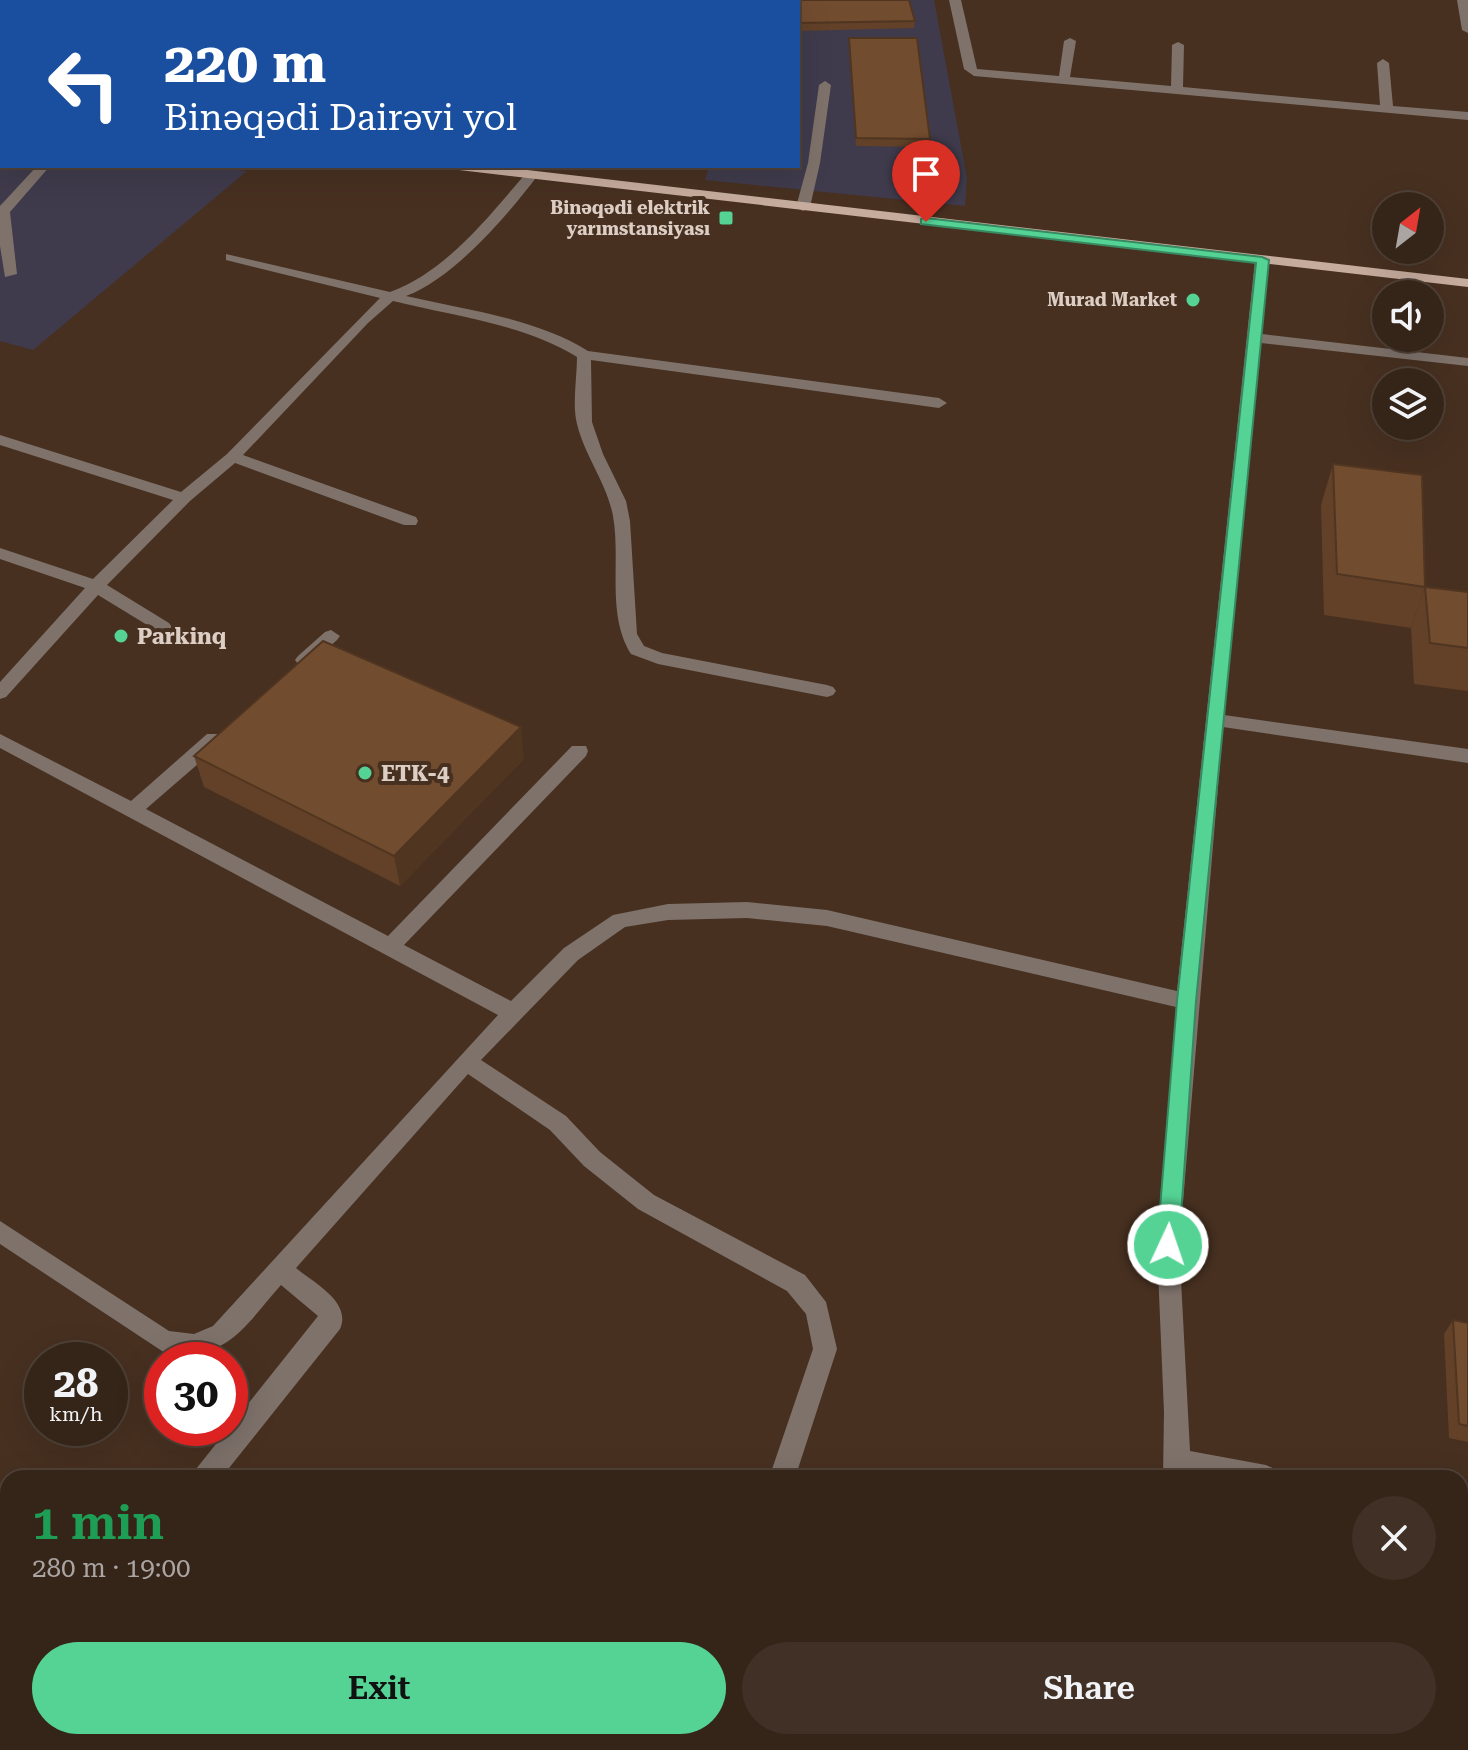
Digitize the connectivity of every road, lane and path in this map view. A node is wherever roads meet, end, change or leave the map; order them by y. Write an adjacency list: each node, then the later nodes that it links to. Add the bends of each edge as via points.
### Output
1 (955, 0): 7 (street, via 970,69)
2 (1463, 0): 3 (street)
3 (1468, 30)
4 (1070, 41): 7 (street)
5 (1178, 45): 9 (street)
6 (1383, 63): 10 (street)
7 (1064, 80): 9 (street)
8 (825, 85): 15 (street)
9 (1177, 90): 10 (street)
10 (1387, 109): 11 (street)
11 (1468, 116)
12 (42, 168): 18 (street, via 3,211)
13 (489, 168): 14 (main road)
14 (532, 175): 15 (main road); 20 (street, via 444,266 417,287)
15 (803, 207): 17 (main road)
16 (231, 257): 20 (street)
17 (1262, 260): 19 (main road); 21 (street)
18 (10, 274)
19 (1468, 283)
20 (389, 297): 22 (street, via 536,332); 26 (street)
21 (1255, 338): 23 (street); 36 (street)
22 (584, 355): 24 (street); 34 (street, via 584,422 618,501 628,634 637,650)
23 (1468, 362)
24 (939, 403)
25 (0, 440): 27 (street)
26 (233, 457): 27 (street); 28 (street)
27 (184, 498): 30 (street)
28 (410, 521)
29 (0, 553): 30 (street)
30 (96, 586): 31 (street); 35 (street)
31 (163, 627)
32 (331, 636): 33 (street)
33 (284, 677)
34 (827, 691)
35 (0, 693)
36 (1215, 720): 40 (street); 43 (street)
37 (226, 728): 41 (street)
38 (0, 740): 41 (street)
39 (579, 751): 42 (street)
40 (1468, 756)
41 (133, 810): 42 (street)
42 (390, 947): 44 (street)
43 (1186, 1001): 44 (street, via 827,918 747,910 668,912 620,920 571,954); 50 (street, via 1167,1272)
44 (512, 1012): 45 (street)
45 (466, 1061): 47 (street); 49 (street, via 558,1123 592,1159 646,1202 796,1283 817,1310 825,1349)
46 (0, 1231): 47 (street, via 165,1342 194,1345 222,1334)
47 (280, 1270): 48 (street, via 330,1311 331,1321)
48 (211, 1470)
49 (785, 1470)
50 (1177, 1470)

